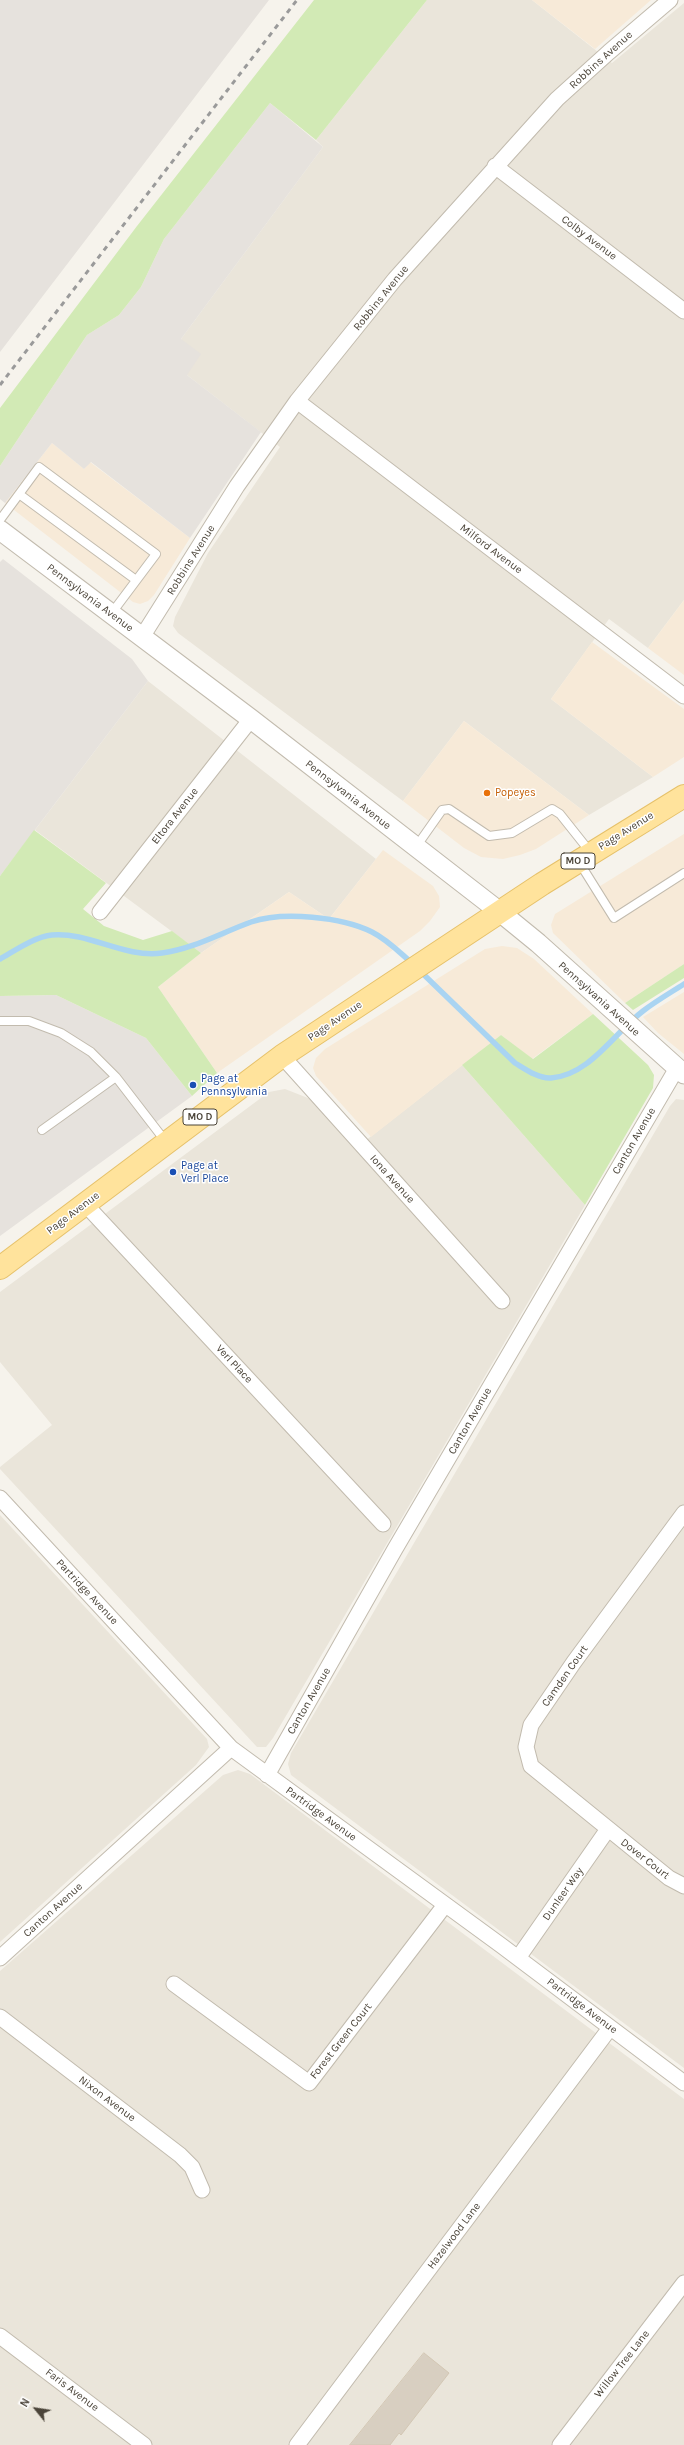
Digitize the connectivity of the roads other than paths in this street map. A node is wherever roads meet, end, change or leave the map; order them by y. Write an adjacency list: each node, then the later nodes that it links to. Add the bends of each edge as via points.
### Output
1 (670, 0): 2 (street, Robbins Avenue, via 557,99)
2 (495, 166): 3 (street, Colby Avenue); 4 (street, Robbins Avenue, via 395,279)
3 (684, 311)
4 (297, 401): 10 (street, Robbins Avenue, via 237,486); 11 (street, Milford Avenue)
5 (19, 494): 6 (lane); 8 (lane, via 117,563); 8 (lane, via 39,467 111,525 156,554)
6 (0, 520)
7 (0, 530): 9 (street, Pennsylvania Avenue)
8 (136, 580): 9 (lane)
9 (111, 614): 10 (street, Pennsylvania Avenue)
10 (142, 637): 12 (street, Pennsylvania Avenue)
11 (684, 696)
12 (251, 719): 14 (street, Pennsylvania Avenue); 17 (street, Eltora Avenue)
13 (684, 796): 15 (main road, Page Avenue / MO D)
14 (416, 848): 15 (lane, via 442,810 449,809 489,836 512,833 552,809 560,814); 18 (street, Pennsylvania Avenue)
15 (585, 857): 16 (lane, via 614,918); 18 (main road, Page Avenue / MO D)
16 (684, 873)
17 (100, 912)
18 (500, 912): 20 (main road, Page Avenue / MO D); 21 (street, Pennsylvania Avenue)
19 (0, 1021): 22 (lane, via 30,1021 61,1033 91,1052)
20 (282, 1056): 24 (main road, Page Avenue / MO D); 27 (street, Iona Avenue)
21 (680, 1071): 32 (street, Canton Avenue, via 395,1549)
22 (116, 1078): 23 (lane); 24 (lane)
23 (42, 1130)
24 (166, 1142): 25 (main road, Page Avenue / MO D)
25 (85, 1204): 26 (main road, Page Avenue / MO D); 30 (street, Verl Place)
26 (0, 1268)
27 (502, 1301)
28 (0, 1498): 31 (street, Partridge Avenue)
29 (684, 1513): 33 (street, Camden Court, via 574,1662 531,1725 527,1740 526,1747 531,1766)
30 (383, 1524)
31 (231, 1748): 32 (street, Partridge Avenue); 36 (street, Canton Avenue)
32 (267, 1775): 35 (street, Partridge Avenue)
33 (608, 1829): 34 (street, Dover Court, via 669,1878); 37 (street, Dunleer Way)
34 (684, 1886)
35 (445, 1905): 37 (street, Partridge Avenue); 38 (street, Forest Green Court, via 309,2083)
36 (0, 1958)
37 (518, 1958): 40 (street, Partridge Avenue)
38 (174, 1984)
39 (0, 2017): 42 (street, Nixon Avenue, via 180,2155 192,2167)
40 (610, 2028): 41 (street, Partridge Avenue); 46 (street, Hazelwood Lane)
41 (684, 2083)
42 (202, 2190)
43 (684, 2283): 47 (street, Willow Tree Lane)
44 (2, 2342): 45 (street, Faris Avenue)
45 (144, 2445)
46 (297, 2445)
47 (560, 2445)

